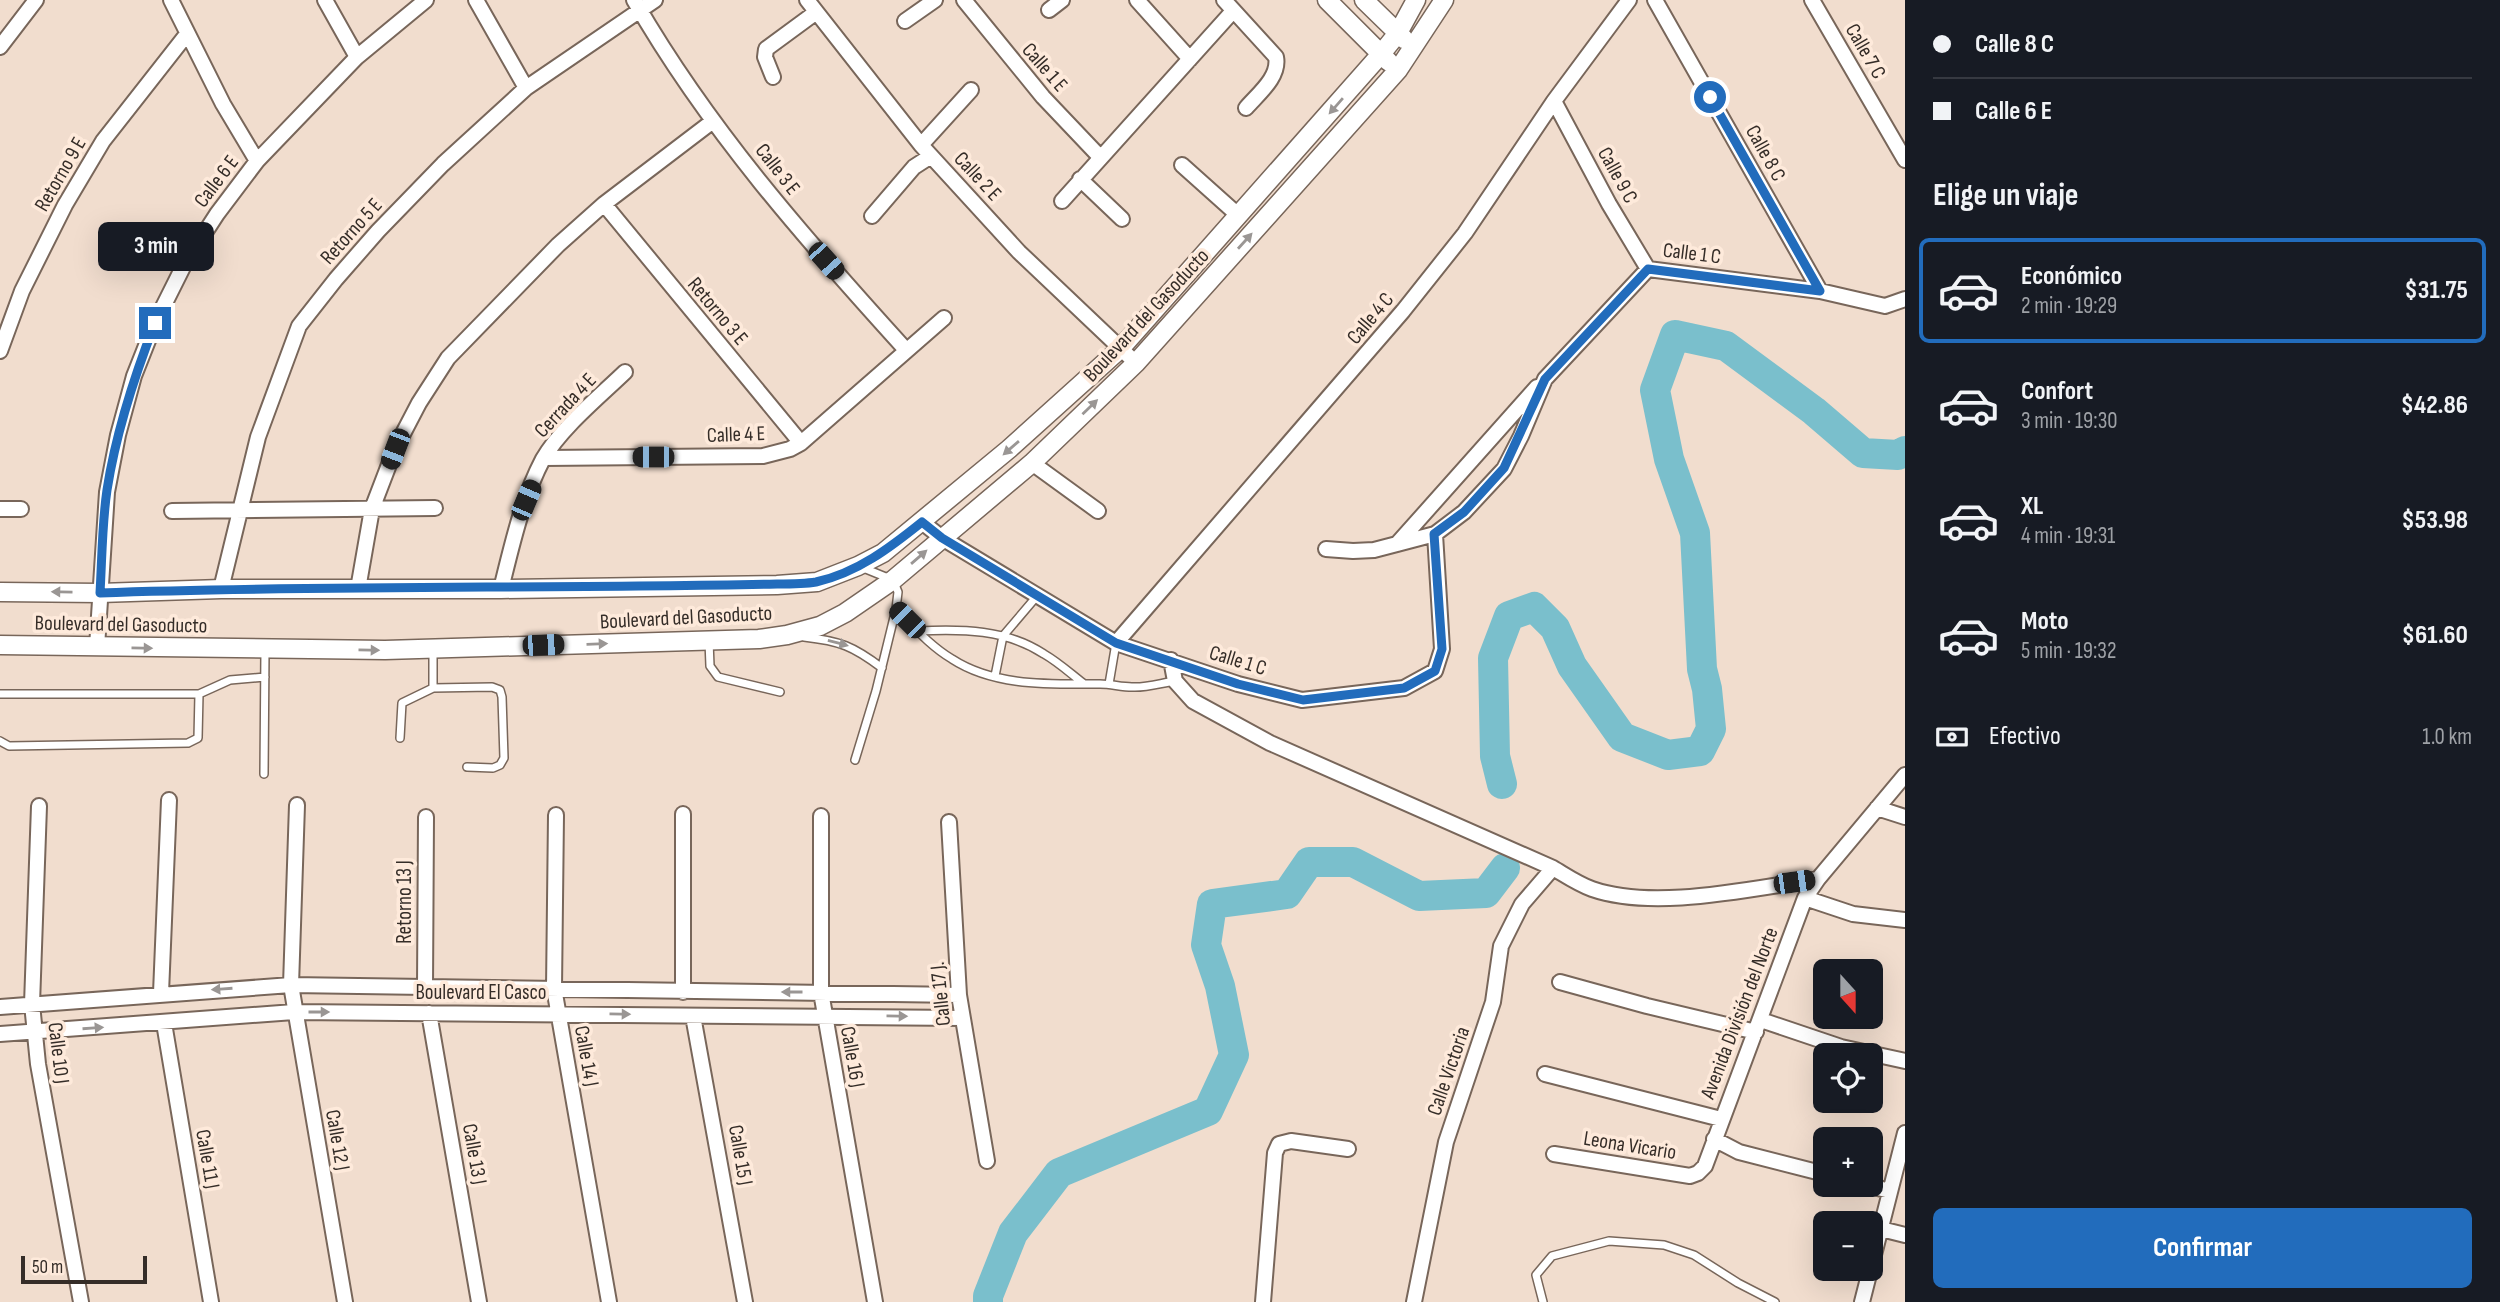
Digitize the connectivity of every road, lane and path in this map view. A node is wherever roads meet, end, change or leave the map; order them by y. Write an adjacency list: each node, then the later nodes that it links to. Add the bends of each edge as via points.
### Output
1 (36, 0): 25 (street)
2 (171, 0): 24 (street)
3 (325, 0): 28 (street)
4 (426, 0): 28 (street, Calle 6 E)
5 (476, 0): 32 (street)
6 (656, 0): 18 (street, Retorno 5 E)
7 (935, 0): 22 (street)
8 (964, 0): 38 (street, Calle 1 E, via 1043,97)
9 (1062, 0): 21 (street)
10 (1138, 0): 29 (street)
11 (1327, 0): 27 (street)
12 (1364, 0): 23 (street)
13 (1416, 0): 23 (street, Boulevard del Gasoducto)
14 (1444, 0): 26 (street, Boulevard del Gasoducto)
15 (1629, 0): 34 (street, Calle 4 C)
16 (1655, 0): 49 (street, Calle 8 C)
17 (1812, 0): 39 (street, Calle 7 C)
18 (637, 5): 32 (street, Retorno 5 E); 36 (street, Calle 3 E)
19 (811, 6): 31 (street, via 765,50); 37 (street, Calle 2 E)
20 (1229, 6): 29 (street); 35 (street, via 1276,57 1278,66)
21 (1049, 10)
22 (905, 21)
23 (1398, 33): 26 (street); 27 (street, Boulevard del Gasoducto)
24 (187, 34): 40 (street); 54 (street, Retorno 9 E, via 103,141 65,205 22,291)
25 (0, 47)
26 (1414, 48): 30 (street, Boulevard del Gasoducto)
27 (1381, 54): 30 (street); 46 (street, Boulevard del Gasoducto, one-way to 46)
28 (357, 58): 40 (street, Calle 6 E)
29 (1189, 60): 38 (street)
30 (1398, 70): 55 (street, Boulevard del Gasoducto, one-way to 30)
31 (773, 77)
32 (526, 88): 65 (street, Retorno 5 E, via 443,163 378,231 299,326 258,437)
33 (971, 90): 37 (street, via 931,136)
34 (1554, 101): 48 (street, Calle 9 C); 86 (street, Calle 4 C, via 1465,233 1404,311)
35 (1246, 108)
36 (713, 121): 44 (street); 53 (street, Calle 3 E, via 810,244)
37 (926, 150): 45 (street); 52 (street, Calle 2 E, via 1019,252)
38 (1100, 157): 42 (street)
39 (1905, 160)
40 (257, 161): 79 (street, Calle 6 E, via 184,265 134,376 107,492)
41 (1182, 165): 46 (street)
42 (1080, 179): 43 (street); 47 (street)
43 (1062, 201)
44 (604, 204): 58 (street, Retorno 3 E); 64 (street, via 448,358 395,449)
45 (872, 216)
46 (1239, 216): 52 (street, Boulevard del Gasoducto)
47 (1122, 219)
48 (1648, 269): 49 (street, Calle 1 C); 57 (street, Calle 1 C)
49 (1820, 291): 50 (street, Calle 1 C, via 1885,306)
50 (1905, 299)
51 (944, 318): 53 (street)
52 (1120, 349): 55 (street, Calle 2 E); 68 (street, Boulevard del Gasoducto, one-way to 68)
53 (906, 350): 58 (street)
54 (0, 351)
55 (1136, 363): 60 (street, Boulevard del Gasoducto, one-way to 55)
56 (625, 372): 59 (street, Cerrada 4 E)
57 (1545, 379): 69 (street, Calle 1 C, via 1504,468 1464,512); 71 (street)
58 (801, 443): 59 (street, Calle 4 E, via 763,456)
59 (544, 458): 77 (street, Cerrada 4 E, via 515,532)
60 (1032, 463): 67 (street); 70 (street, Boulevard del Gasoducto)
61 (435, 508): 64 (street)
62 (0, 509): 63 (street)
63 (21, 509)
64 (372, 509): 65 (street); 76 (street)
65 (239, 510): 66 (street); 75 (street, Retorno 5 E)
66 (172, 511)
67 (1098, 511)
68 (922, 522): 70 (street, Calle 1 C); 73 (street, Boulevard del Gasoducto)
69 (1434, 534): 71 (street, Calle 1 C); 91 (street, Calle 1 C, via 1442,649 1435,671 1404,688 1303,700 1238,684)
70 (942, 538): 74 (street, Boulevard del Gasoducto, one-way to 70); 80 (street, Calle 1 C)
71 (1398, 544): 72 (street, Calle 1 C, via 1374,550)
72 (1326, 549)
73 (858, 566): 74 (lane); 77 (street, Boulevard del Gasoducto, via 817,582)
74 (893, 580): 81 (lane, via 898,592); 83 (street, Boulevard del Gasoducto, via 820,626)
75 (221, 589): 76 (street, Boulevard del Gasoducto); 79 (street, Boulevard del Gasoducto)
76 (358, 589): 77 (street, Boulevard del Gasoducto)
77 (501, 589)
78 (0, 592): 79 (street, Boulevard del Gasoducto, one-way to 78)
79 (100, 593): 88 (street, Calle 6 E)
80 (1038, 596): 84 (lane); 86 (street, Calle 1 C)
81 (895, 608): 82 (lane); 92 (lane)
82 (918, 631): 84 (lane, via 977,630); 93 (lane, via 953,660)
83 (788, 635): 85 (street, Boulevard del Gasoducto); 92 (lane, one-way to 92, via 852,646)
84 (1003, 636): 93 (lane); 96 (lane, via 1044,654)
85 (709, 640): 90 (street, Boulevard del Gasoducto, one-way to 85); 99 (lane, via 710,666 719,677)
86 (1116, 643): 91 (street, Calle 1 C); 97 (lane)
87 (0, 645): 88 (street, Boulevard del Gasoducto)
88 (97, 647): 89 (street, Boulevard del Gasoducto, one-way to 89)
89 (265, 649): 90 (street, Boulevard del Gasoducto, one-way to 90); 94 (lane)
90 (433, 649): 98 (lane)
91 (1171, 660): 95 (street)
92 (882, 668): 104 (lane)
93 (995, 676): 96 (lane)
94 (265, 677): 101 (lane, via 230,680); 106 (lane)
95 (1175, 681): 97 (lane, via 1133,687); 118 (street, via 1193,701 1270,743)
96 (1084, 684): 97 (lane)
97 (1109, 684)
98 (433, 688): 102 (lane, via 402,703); 105 (lane, via 500,690 503,758 493,768)
99 (780, 692)
100 (0, 694): 101 (lane)
101 (199, 694): 103 (lane, via 198,738 188,743 9,746)
102 (400, 738)
103 (0, 741)
104 (855, 760)
105 (467, 767)
106 (264, 774)
107 (1905, 775): 111 (street, Avenida División del Norte)
108 (169, 800): 128 (street)
109 (297, 805): 123 (street)
110 (39, 806): 130 (street, Calle 10 J)
111 (1877, 808): 116 (street); 119 (street, Avenida División del Norte)
112 (683, 814): 126 (street)
113 (556, 815): 125 (street, Calle 14 J)
114 (821, 816): 127 (street, Calle 16 J)
115 (426, 817): 124 (street, Retorno 13 J)
116 (1905, 817)
117 (949, 822): 129 (street, Calle 17 J.)
118 (1553, 868): 119 (street, via 1592,889 1675,898); 166 (street, Calle Victoria, via 1522,904 1501,946 1493,1002 1446,1142)
119 (1818, 879): 120 (street, Avenida División del Norte)
120 (1805, 898): 121 (street, via 1853,915); 139 (street, Avenida División del Norte)
121 (1905, 920)
122 (1560, 982): 139 (street, via 1647,1006)
123 (290, 985): 124 (street, Boulevard El Casco); 128 (street, Boulevard El Casco, one-way to 128); 132 (street, Calle 12 J)
124 (425, 987): 125 (street, Boulevard El Casco)
125 (554, 988): 126 (street, Boulevard El Casco); 134 (street, Calle 14 J)
126 (683, 992): 127 (street, Boulevard El Casco, one-way to 126)
127 (821, 992): 129 (street, Boulevard El Casco); 135 (street, Calle 16 J)
128 (161, 993): 130 (street, Boulevard El Casco)
129 (958, 995): 137 (street, Calle 17 J.)
130 (32, 1004): 131 (street, Boulevard El Casco); 140 (street, Calle 10 J)
131 (0, 1007)
132 (294, 1012): 133 (street, Boulevard El Casco, one-way to 133); 138 (street, Boulevard El Casco); 160 (street, Calle 12 J)
133 (429, 1013): 134 (street, Boulevard El Casco); 161 (street, Calle 13 J)
134 (558, 1013): 136 (street, Boulevard El Casco, one-way to 136); 162 (street, Calle 14 J)
135 (825, 1015): 136 (street, Boulevard El Casco); 137 (street, Boulevard El Casco, one-way to 137); 164 (street, Calle 16 J)
136 (693, 1016): 163 (street, Calle 15 J)
137 (962, 1018): 149 (street, Calle 17 J.)
138 (164, 1023): 140 (street, Boulevard El Casco, one-way to 138); 159 (street, Calle 11 J)
139 (1758, 1026): 142 (street); 144 (street, Avenida División del Norte)
140 (34, 1032): 141 (street, Boulevard El Casco); 158 (street, Calle 10 J)
141 (0, 1034)
142 (1905, 1061)
143 (1545, 1074): 144 (street)
144 (1721, 1119): 146 (street, Avenida División del Norte)
145 (1905, 1133): 153 (street)
146 (1714, 1139): 150 (street, via 1739,1152); 151 (street, Avenida División del Norte)
147 (1348, 1149): 165 (street, via 1291,1141 1279,1144)
148 (1554, 1154): 151 (street, Leona Vicario, via 1690,1176)
149 (987, 1161)
150 (1813, 1171)
151 (1699, 1173)
152 (1883, 1189): 153 (street)
153 (1890, 1191): 154 (street)
154 (1883, 1221)
155 (1883, 1230): 156 (street)
156 (1905, 1235)
157 (1867, 1281): 169 (street)
158 (81, 1302)
159 (212, 1302)
160 (345, 1302)
161 (479, 1302)
162 (609, 1302)
163 (745, 1302)
164 (875, 1302)
165 (1263, 1302)
166 (1414, 1302)
167 (1543, 1302): 168 (lane, via 1536,1275 1552,1256 1609,1241 1664,1245 1694,1255)
168 (1775, 1302)
169 (1862, 1302)

